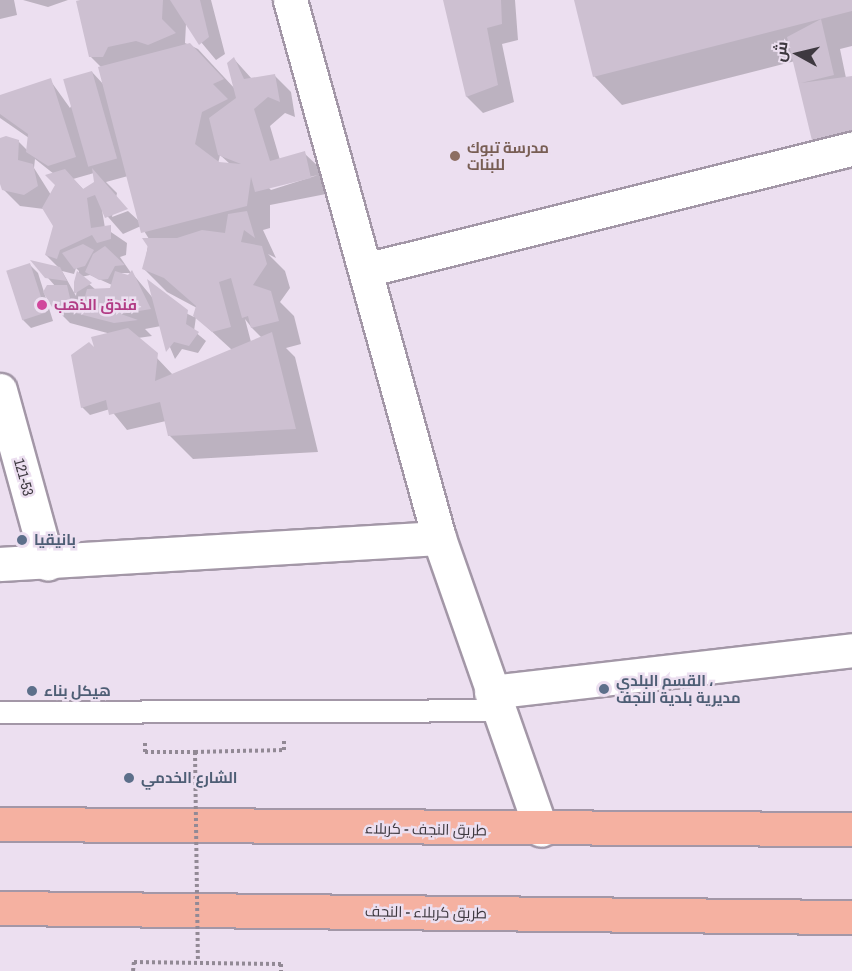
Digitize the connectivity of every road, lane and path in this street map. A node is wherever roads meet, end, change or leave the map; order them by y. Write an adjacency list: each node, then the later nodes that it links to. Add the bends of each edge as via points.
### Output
1 (290, 0): 3 (street)
2 (852, 148): 3 (street)
3 (369, 269): 5 (street)
4 (0, 390): 7 (street, 121-53)
5 (439, 538): 7 (street); 9 (street)
6 (0, 564): 7 (street)
7 (48, 564)
8 (852, 650): 9 (street)
9 (494, 701): 10 (lane); 14 (street)
10 (0, 712)
11 (195, 752): 17 (path, bridge)
12 (0, 824): 14 (highway, طريق النجف - کربلاء)
13 (852, 829): 14 (highway, طريق النجف - کربلاء)
14 (541, 830)
15 (0, 908): 16 (highway, طريق کربلاء - النجف)
16 (852, 916)
17 (198, 962): 18 (path, via 134,962); 19 (path, via 281,964)
18 (133, 971)
19 (281, 971)

